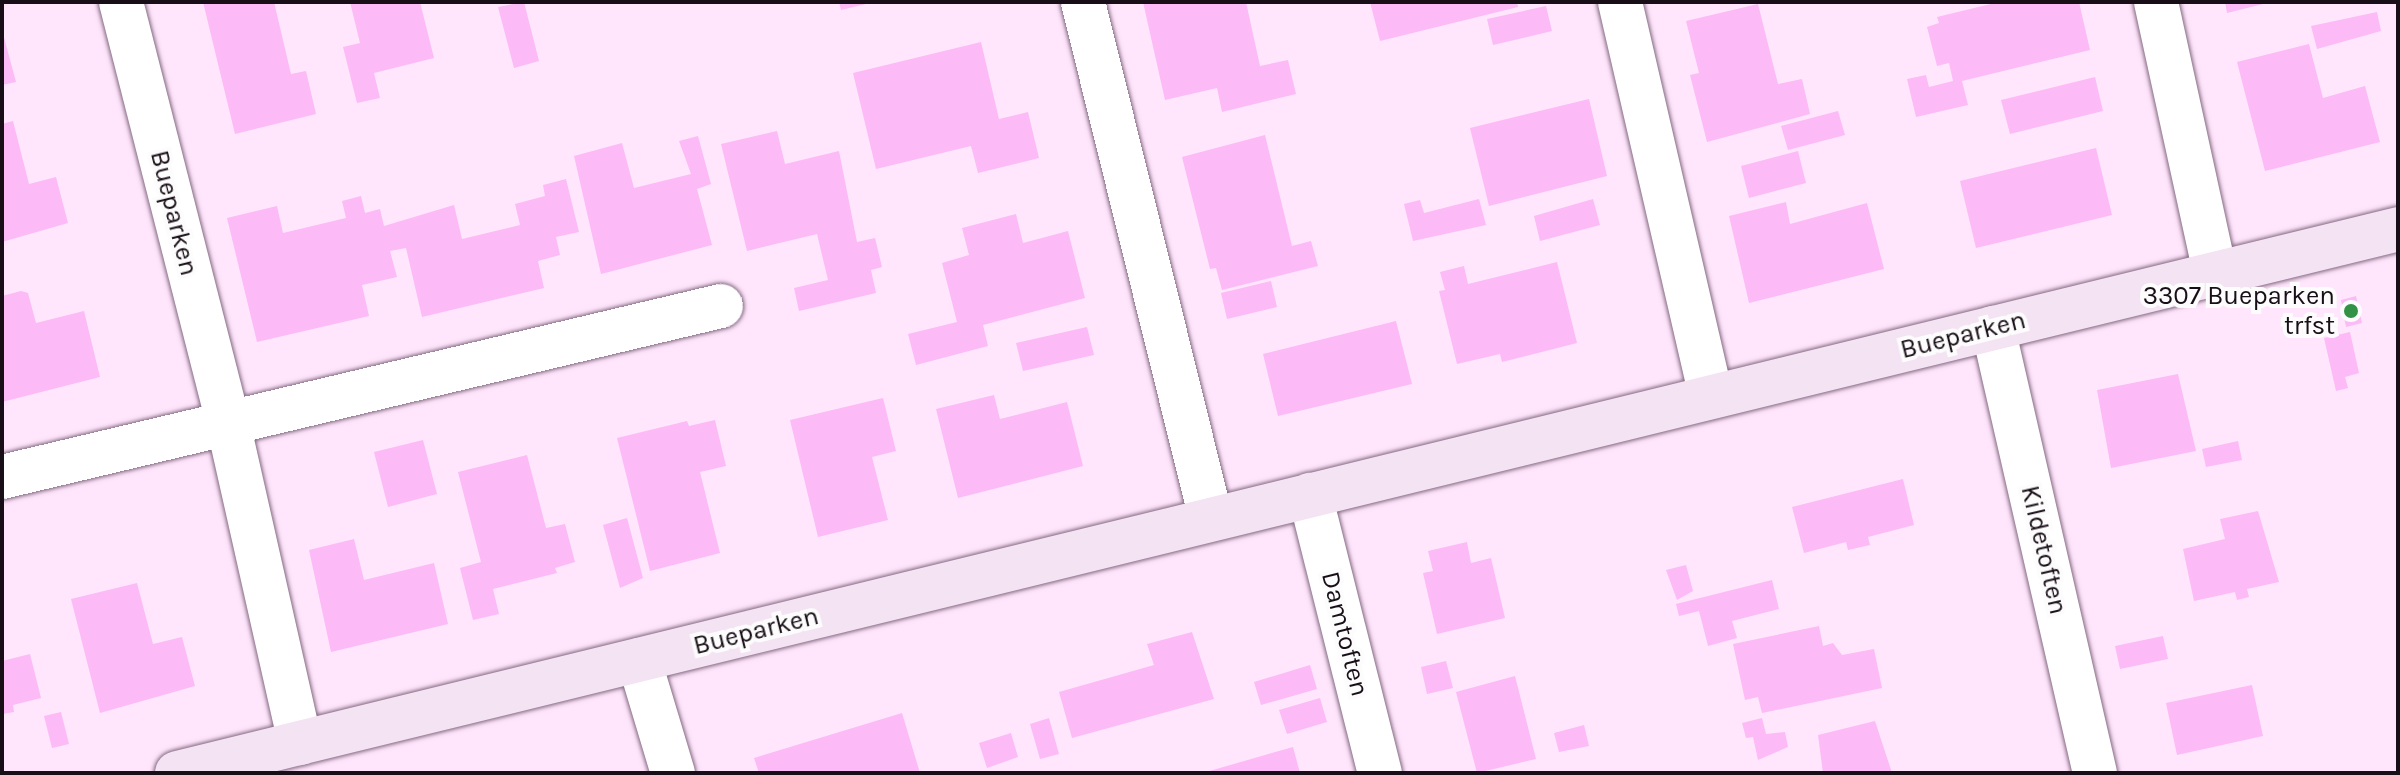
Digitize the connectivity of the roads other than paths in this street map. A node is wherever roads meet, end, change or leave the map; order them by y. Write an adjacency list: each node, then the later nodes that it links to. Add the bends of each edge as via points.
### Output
1 (121, 2): 10 (street, Bueparken)
2 (1083, 2): 13 (street)
3 (1620, 2): 9 (street)
4 (2156, 2): 6 (street)
5 (2398, 229): 6 (street, Bueparken)
6 (2215, 273): 8 (street, Bueparken)
7 (721, 306): 10 (street)
8 (1993, 328): 9 (street, Bueparken); 19 (street, Kildetoften)
9 (1711, 397): 12 (street, Bueparken)
10 (228, 423): 11 (street); 15 (street, Bueparken)
11 (2, 477)
12 (1310, 495): 13 (street, Bueparken); 18 (street, Damtoften)
13 (1211, 519): 14 (street, Bueparken)
14 (639, 660): 15 (street, Bueparken); 17 (street)
15 (300, 743): 16 (street, Bueparken)
16 (177, 773)
17 (673, 773)
18 (1380, 773)
19 (2095, 773)

